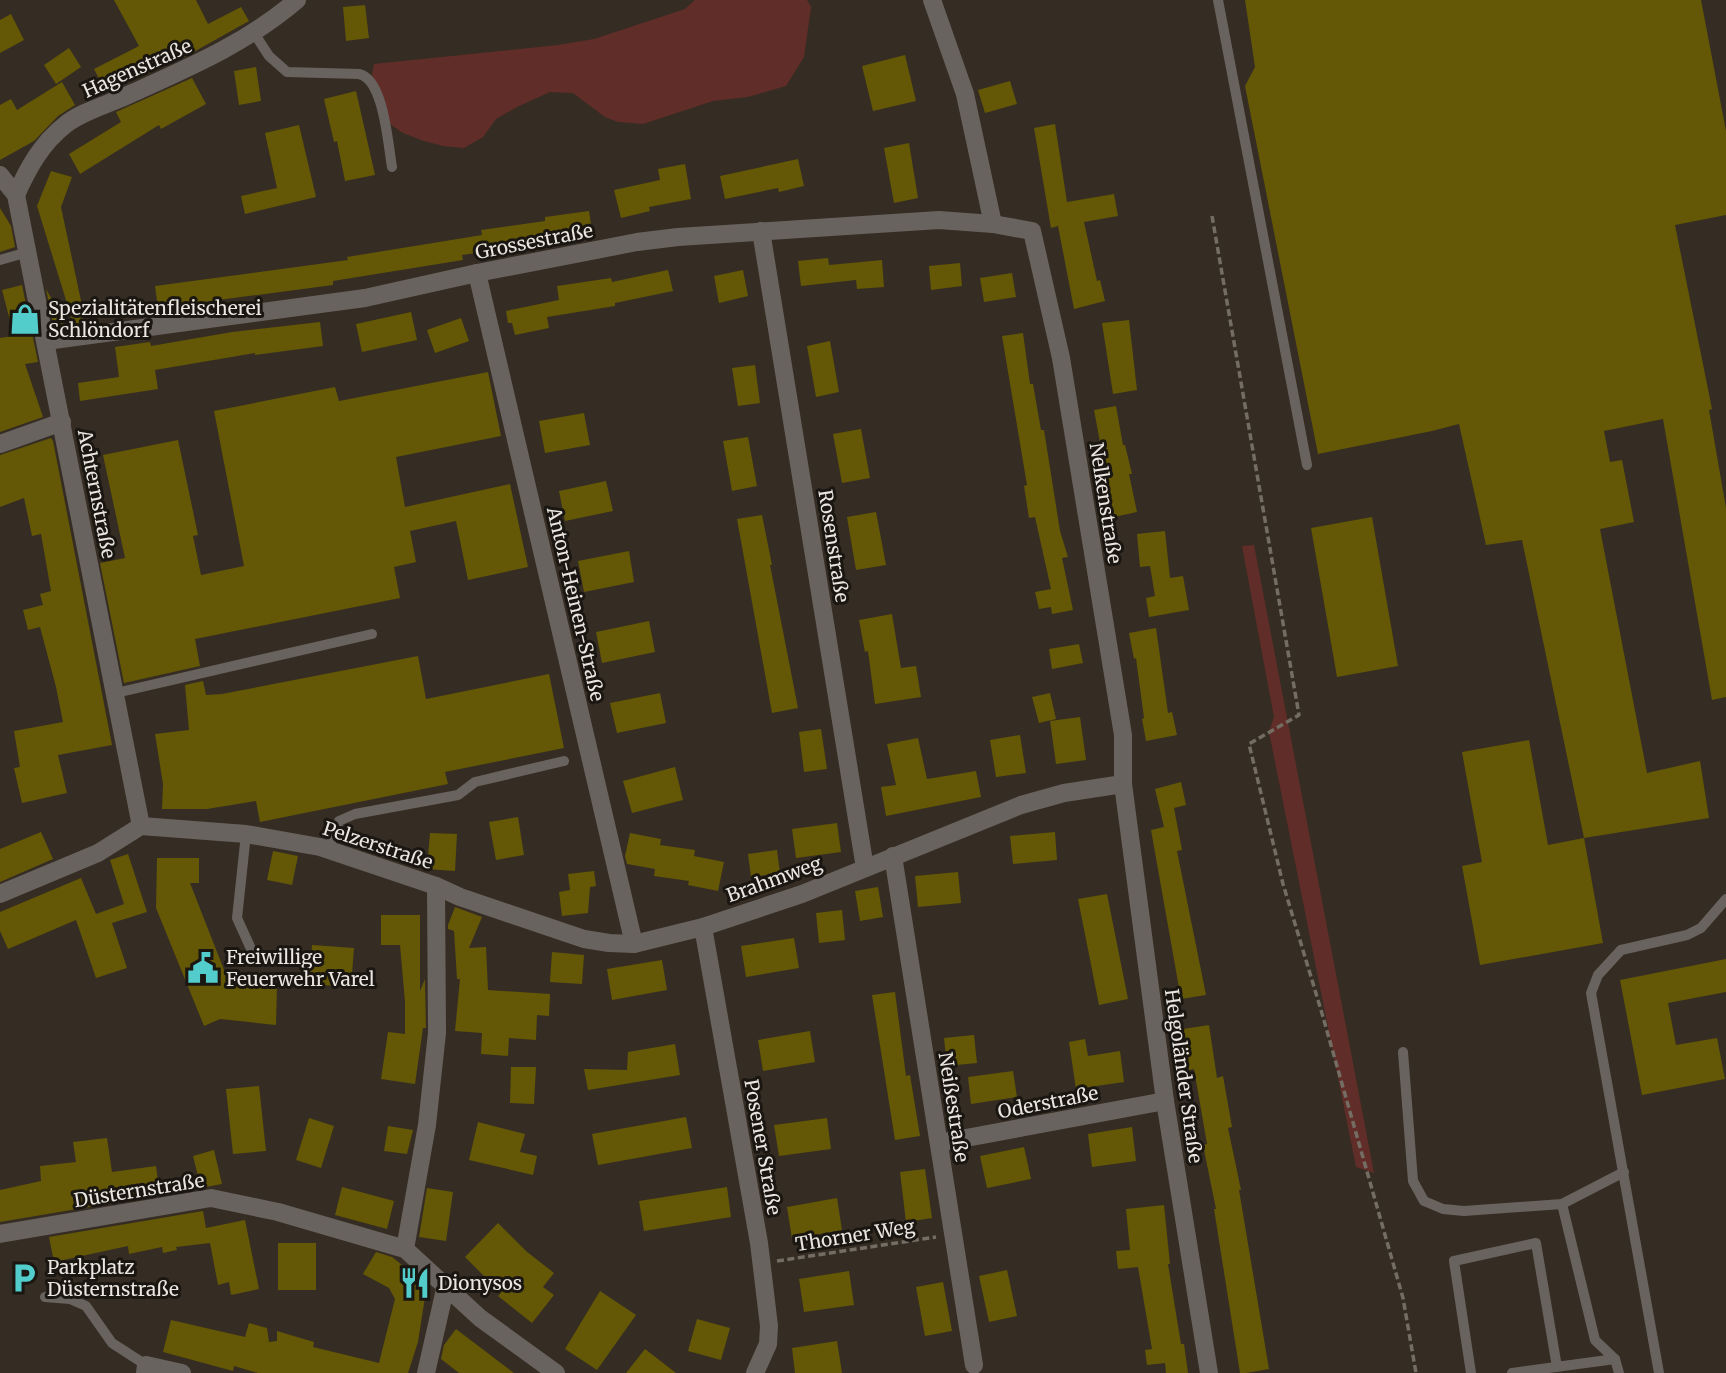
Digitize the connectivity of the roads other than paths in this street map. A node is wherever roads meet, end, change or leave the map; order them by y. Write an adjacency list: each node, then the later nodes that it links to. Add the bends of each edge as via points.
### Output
1 (297, 0): 4 (street, Hagenstraße)
2 (932, 0): 8 (street, via 965,94)
3 (1217, 0): 17 (lane)
4 (254, 33): 5 (lane, via 287,72 369,78 379,96); 7 (street, Hagenstraße, via 206,60 66,123 27,168)
5 (393, 167)
6 (0, 175): 7 (street, Achternstraße)
7 (16, 195): 11 (street, Achternstraße)
8 (993, 224): 9 (street, Grossestraße, via 939,220); 10 (street, Grossestraße)
9 (761, 231): 13 (street, Grossestraße, via 637,242); 26 (street, Rosenstraße)
10 (1032, 231): 21 (street, Nelkenstraße, via 1061,358 1123,735)
11 (28, 252): 12 (lane); 14 (street, Achternstraße)
12 (0, 260)
13 (477, 273): 14 (street, Grossestraße, via 365,298); 31 (street, Anton-Heinen-Straße)
14 (46, 341): 15 (street, Achternstraße)
15 (62, 422): 16 (street); 19 (street, Achternstraße)
16 (0, 444)
17 (1307, 465)
18 (372, 634): 19 (lane)
19 (116, 693): 22 (street, Achternstraße)
20 (564, 761): 24 (lane, via 475,782 458,795 355,814 339,821)
21 (1123, 785): 25 (street, Brahmweg, via 1031,801); 34 (street, Helgoländer Straße)
22 (141, 826): 23 (street, Pelzerstraße); 28 (street, via 98,853)
23 (246, 834): 24 (street, Pelzerstraße); 32 (lane, via 237,918)
24 (328, 850): 27 (street, Pelzerstraße)
25 (892, 856): 26 (street, Brahmweg); 35 (street, Neißestraße)
26 (865, 868): 30 (street, Brahmweg)
27 (436, 886): 31 (street, Brahmweg, via 584,939); 39 (street, Pelzerstraße, via 437,1033 427,1125)
28 (0, 894)
29 (1726, 899): 36 (lane, via 1701,928 1687,935 1621,950 1598,975 1591,993)
30 (703, 927): 31 (street, Brahmweg); 49 (street, Posener Straße, via 769,1326 768,1344)
31 (634, 944)
32 (256, 960)
33 (1403, 1052): 37 (lane, via 1413,1181 1424,1201 1443,1209 1464,1210)
34 (1165, 1101): 35 (street, Oderstraße); 50 (street, Helgoländer Straße)
35 (939, 1143): 43 (street, Neißestraße)
36 (1624, 1172): 37 (lane); 54 (lane)
37 (1562, 1204): 42 (lane, via 1595,1340)
38 (0, 1234): 39 (street, Düsternstraße, via 211,1198)
39 (405, 1249): 40 (street)
40 (446, 1285): 47 (street); 48 (street, via 480,1318)
41 (45, 1297): 45 (lane, via 80,1302 112,1343)
42 (1615, 1359): 44 (lane); 53 (lane)
43 (974, 1365)
44 (1558, 1367): 51 (lane, via 1536,1243 1454,1261); 52 (lane)
45 (145, 1369): 46 (street)
46 (182, 1373)
47 (426, 1373)
48 (556, 1373)
49 (755, 1373)
50 (1209, 1373)
51 (1471, 1373)
52 (1512, 1373)
53 (1619, 1373)
54 (1659, 1373)

